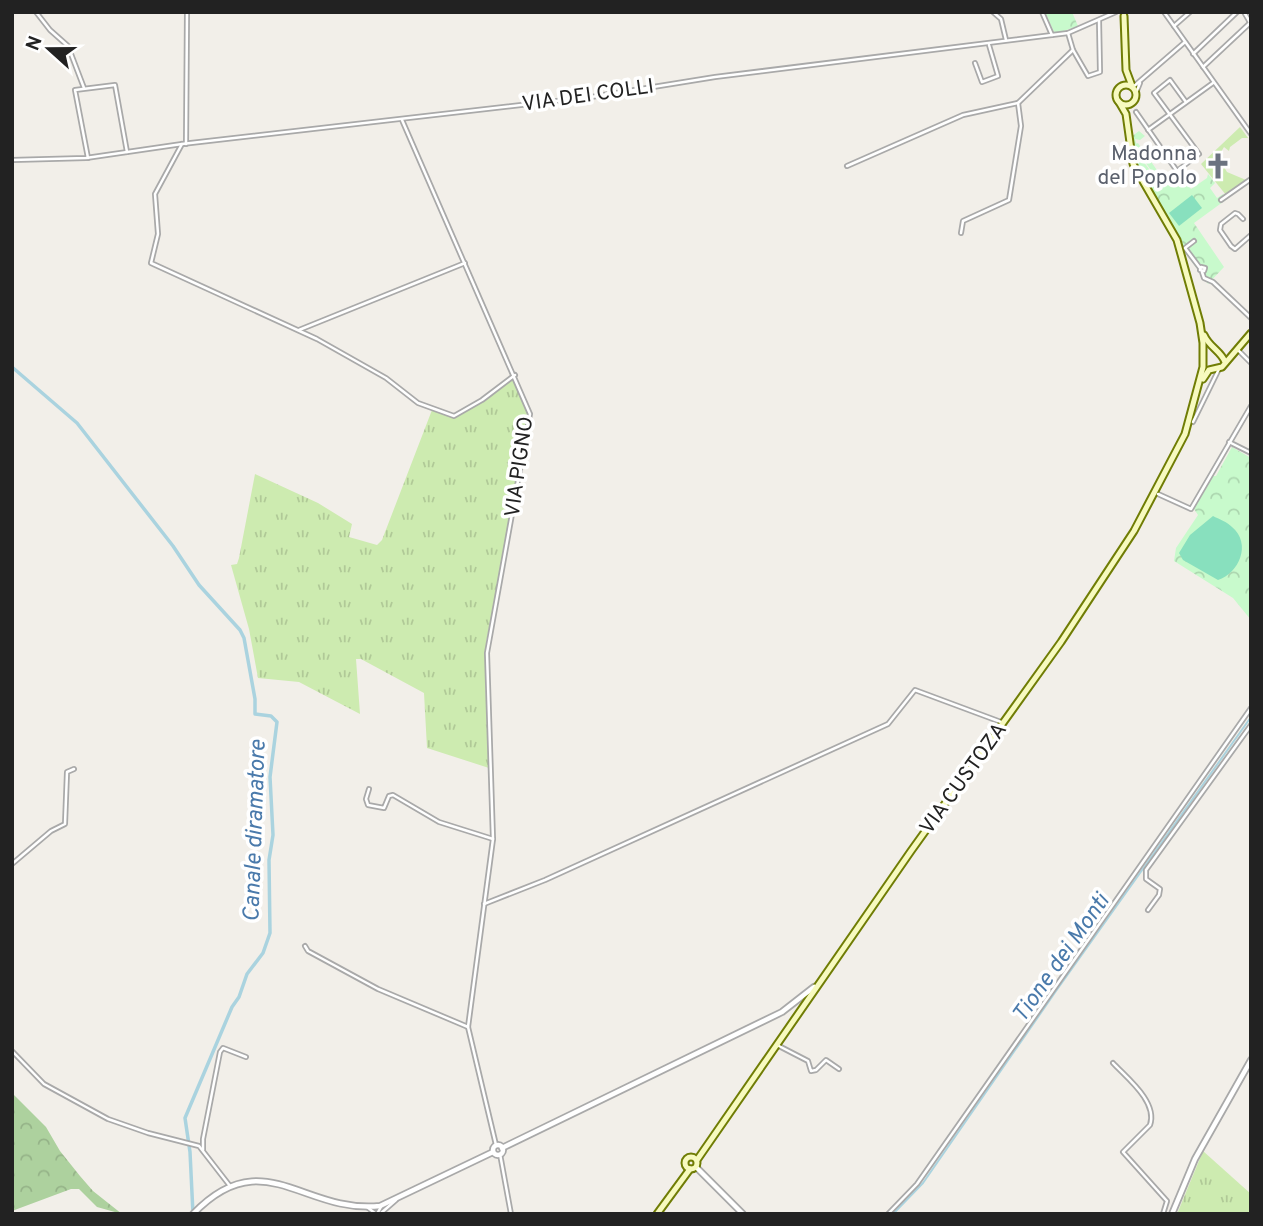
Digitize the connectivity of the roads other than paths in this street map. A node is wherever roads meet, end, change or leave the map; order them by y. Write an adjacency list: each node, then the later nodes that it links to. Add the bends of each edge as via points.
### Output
1 (36, 12): 29 (street, via 68,46)
2 (187, 12): 41 (street)
3 (993, 12): 18 (street)
4 (1042, 12): 17 (street)
5 (1103, 12): 12 (street)
6 (1116, 12): 12 (street, VIA DEI COLLI)
7 (1164, 12): 15 (street)
8 (1190, 12): 15 (street)
9 (1237, 12): 22 (street)
10 (1244, 12): 14 (street)
11 (1124, 16): 25 (main road)
12 (1105, 17): 13 (street, VIA DEI COLLI)
13 (1099, 20): 16 (street, VIA DEI COLLI); 21 (street, via 1100,72 1088,76)
14 (1251, 23): 24 (street)
15 (1174, 26): 19 (street)
16 (1068, 33): 17 (street, VIA DEI COLLI); 21 (street)
17 (1052, 36): 18 (street, VIA DEI COLLI)
18 (1007, 41): 20 (street, VIA DEI COLLI)
19 (1185, 42): 22 (street); 26 (street)
20 (989, 44): 23 (street, via 999,76 982,82); 37 (street, VIA DEI COLLI)
21 (1073, 50): 33 (street)
22 (1193, 54): 24 (street)
23 (975, 63)
24 (1203, 67): 27 (street)
25 (1126, 72): 26 (street, via 1134,80); 28 (main road); 30 (main road)
26 (1142, 80): 28 (street); 31 (street)
27 (1214, 82): 32 (street); 40 (street)
28 (1132, 87): 30 (main road); 31 (main road)
29 (84, 88): 42 (street, via 115,85); 43 (street, via 75,90)
30 (1119, 88): 34 (main road)
31 (1136, 96): 34 (main road, via 1128,105); 38 (main road)
32 (1186, 102): 36 (street); 36 (street, via 1170,80 1154,93)
33 (1018, 103): 45 (street, via 963,115); 49 (street, via 1021,126 1009,200 963,221)
34 (1119, 103): 38 (main road)
35 (1136, 112): 39 (street)
36 (1169, 114): 39 (street); 39 (street, via 1199,154 1177,171)
37 (402, 120): 41 (street, VIA DEI COLLI); 54 (street, VIA PIGNO)
38 (1128, 124): 56 (main road, via 1133,164 1175,236)
39 (1147, 130)
40 (1251, 134)
41 (184, 144): 42 (street, VIA DEI COLLI); 57 (street, via 155,194 158,234 151,263)
42 (127, 152): 43 (street, VIA DEI COLLI)
43 (88, 158): 44 (street, VIA DEI COLLI)
44 (12, 160)
45 (847, 166)
46 (1251, 180): 47 (street)
47 (1221, 200)
48 (1243, 219): 51 (street, via 1237,213 1220,227 1233,248)
49 (961, 233)
50 (1251, 235): 51 (street)
51 (1247, 239): 53 (street)
52 (1194, 241): 55 (street, via 1185,248 1204,278)
53 (1251, 245)
54 (465, 263): 57 (street); 65 (street, VIA PIGNO)
55 (1251, 318)
56 (1200, 323): 60 (main road, via 1209,344); 61 (main road, VIA CUSTOZA)
57 (297, 331): 65 (street, via 386,378 418,403 454,416)
58 (1251, 333): 59 (main road, VIA CUSTOZA)
59 (1236, 351): 60 (main road); 62 (main road, VIA CUSTOZA); 63 (street)
60 (1220, 354): 61 (main road, via 1207,353); 62 (main road)
61 (1203, 358): 64 (main road); 66 (main road, VIA CUSTOZA)
62 (1225, 362): 64 (main road, VIA CUSTOZA)
63 (1251, 363)
64 (1217, 368): 66 (main road, VIA CUSTOZA, via 1205,373); 68 (street, VIA CUSTOZA)
65 (515, 375): 77 (street, VIA PIGNO, via 530,414 487,653)
66 (1196, 395): 73 (main road, VIA CUSTOZA, via 1181,444 1135,531)
67 (1251, 406): 69 (street)
68 (1193, 422)
69 (1229, 442): 70 (street); 71 (street, via 1191,509)
70 (1251, 453)
71 (1158, 494)
72 (1251, 708): 106 (street, via 925,1174)
73 (1005, 723): 79 (street, via 915,690 888,724); 82 (main road, VIA CUSTOZA)
74 (1251, 725): 80 (street, via 1146,870 1145,877 1161,891)
75 (74, 769): 78 (street, via 67,772 65,824)
76 (369, 789): 77 (street, via 368,805 384,808 393,795 439,822)
77 (493, 839): 79 (street, VIA PIGNO)
78 (12, 864)
79 (484, 904): 87 (street, VIA PIGNO)
80 (1148, 910)
81 (305, 946): 87 (street, via 352,977)
82 (824, 976): 83 (street); 84 (main road, VIA CUSTOZA)
83 (793, 1005): 84 (street); 85 (street)
84 (803, 1008): 85 (street); 86 (main road, VIA CUSTOZA)
85 (785, 1011): 86 (street); 94 (street)
86 (796, 1018): 88 (main road, VIA CUSTOZA)
87 (468, 1027): 94 (street, VIA PIGNO)
88 (777, 1045): 93 (street, via 808,1060 811,1071 826,1060); 96 (main road, VIA CUSTOZA)
89 (12, 1051): 95 (street, via 44,1084 108,1119)
90 (246, 1057): 95 (street, via 223,1048 220,1052)
91 (1251, 1060): 108 (street, via 1195,1159)
92 (1113, 1063): 107 (street, via 1149,1108 1150,1125 1123,1152 1167,1201)
93 (839, 1069)
94 (499, 1149): 98 (street, via 493,1148 493,1152); 103 (street, VIA PIGNO)
95 (203, 1150): 97 (street)
96 (692, 1163): 104 (main road); 105 (street)
97 (230, 1186): 100 (street, via 265,1180 330,1202); 101 (street, via 209,1197)
98 (398, 1198): 99 (street); 102 (street)
99 (382, 1205): 100 (street); 102 (street)
100 (366, 1207): 102 (street)
101 (195, 1212)
102 (379, 1213)
103 (511, 1214)
104 (657, 1214)
105 (743, 1214)
106 (888, 1214)
107 (1163, 1214)
108 (1172, 1214)

